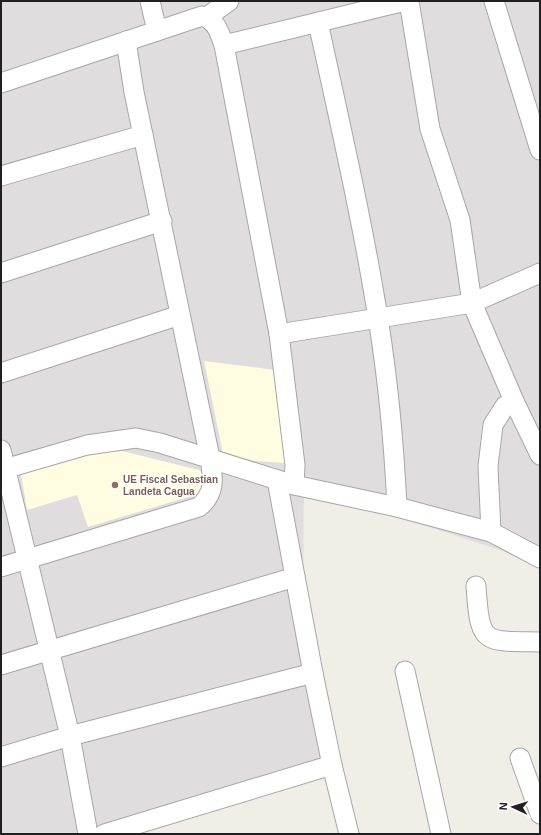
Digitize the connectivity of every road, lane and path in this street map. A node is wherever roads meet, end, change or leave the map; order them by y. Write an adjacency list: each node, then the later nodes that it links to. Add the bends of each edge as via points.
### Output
1 (150, 1): 8 (street)
2 (229, 1): 6 (street)
3 (405, 1): 7 (street)
4 (409, 1): 18 (street, via 430,129 460,220)
5 (494, 1): 13 (street)
6 (206, 17): 8 (street, via 202,16); 10 (street, via 217,25)
7 (318, 22): 10 (street); 20 (street, via 350,168)
8 (157, 31): 9 (street)
9 (126, 41): 11 (street); 12 (street)
10 (224, 45): 21 (street)
11 (1, 83)
12 (143, 135): 14 (street); 15 (street)
13 (540, 150)
14 (1, 176)
15 (162, 221): 16 (street); 19 (street)
16 (1, 273)
17 (540, 273): 18 (street)
18 (472, 303): 20 (street); 23 (street)
19 (180, 315): 22 (street); 26 (street)
20 (378, 318): 21 (street); 29 (street, via 394,448)
21 (279, 334): 28 (street, via 294,465)
22 (1, 373)
23 (514, 401): 25 (street); 30 (street, via 505,406 493,425 488,466)
24 (1, 450): 27 (street)
25 (540, 455)
26 (210, 458): 27 (street, via 136,438 86,445); 28 (street); 32 (street, via 212,489 208,500 199,507)
27 (3, 470): 32 (street)
28 (286, 482): 29 (street); 34 (street)
29 (397, 507): 30 (street)
30 (491, 532): 31 (street)
31 (540, 558)
32 (27, 559): 33 (street); 37 (street)
33 (1, 567)
34 (295, 577): 37 (street); 40 (street)
35 (476, 586): 36 (street, via 478,617 481,629 488,638 500,641)
36 (540, 642)
37 (49, 651): 38 (street); 41 (street)
38 (1, 665)
39 (405, 671): 49 (street)
40 (312, 673): 41 (street); 44 (street)
41 (70, 736): 42 (street); 46 (street)
42 (1, 757)
43 (520, 758): 45 (street)
44 (332, 765): 47 (street); 48 (street)
45 (540, 814)
46 (88, 834)
47 (104, 834)
48 (349, 834)
49 (441, 834)

